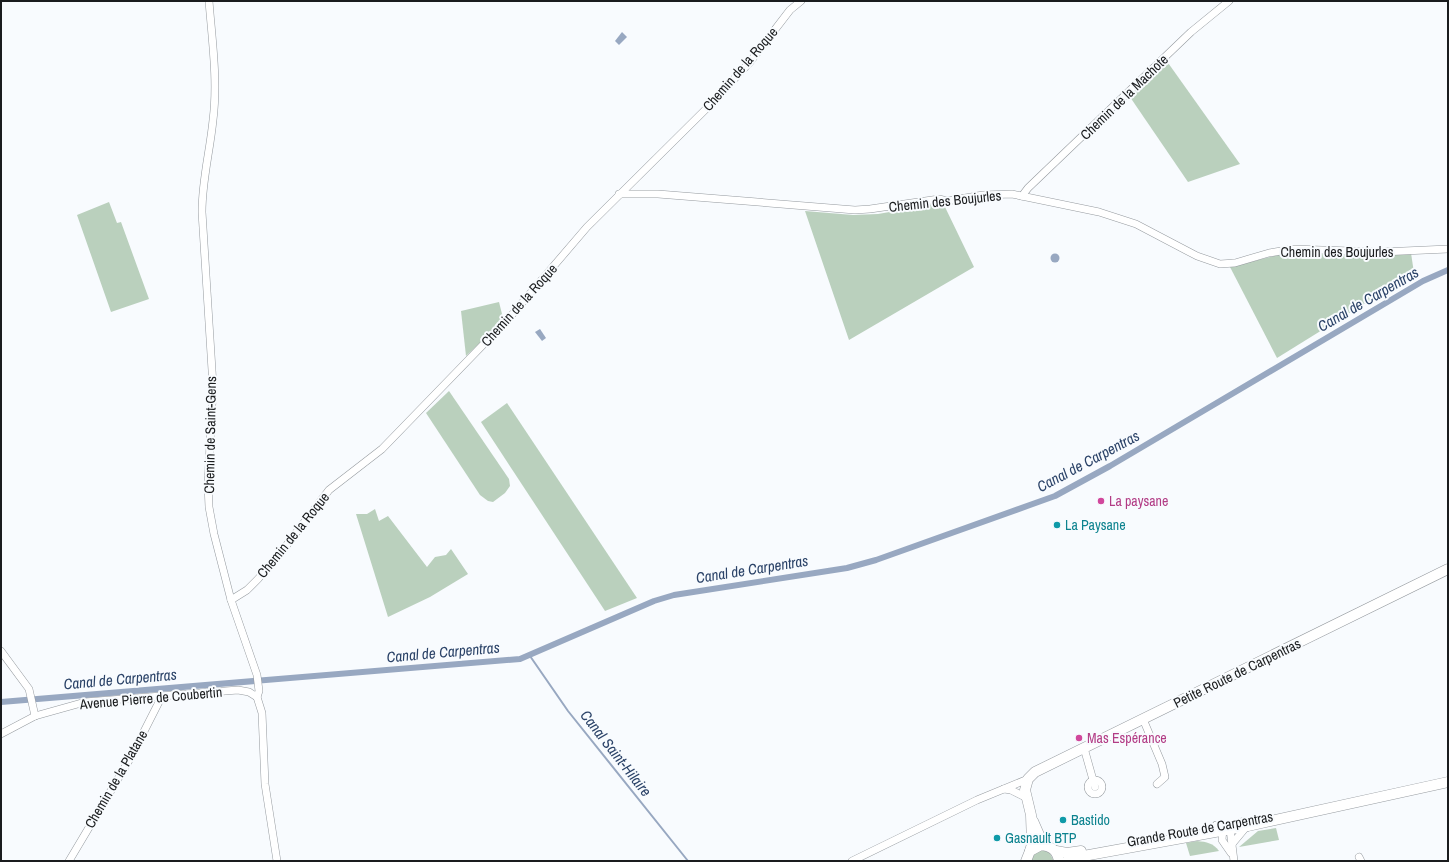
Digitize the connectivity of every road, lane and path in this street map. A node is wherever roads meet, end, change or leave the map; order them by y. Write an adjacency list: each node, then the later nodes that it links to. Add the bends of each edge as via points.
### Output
1 (209, 1): 8 (street, Chemin de Saint-Gens, via 215,91 202,187 212,386 208,484 214,534)
2 (801, 1): 4 (street, Chemin de la Roque, via 790,10 750,62 706,109)
3 (1229, 1): 5 (street, Chemin de la Machote, via 1191,32)
4 (619, 194): 5 (street, Chemin des Boujurles, via 658,194 855,210 983,195); 8 (street, Chemin de la Roque, via 587,227 510,317 382,450 329,490 258,579)
5 (1022, 196): 6 (street, Chemin des Boujurles, via 1098,212 1136,224 1197,256 1220,264 1294,249 1382,252)
6 (1448, 249)
7 (1448, 569): 13 (main road, Petite Route de Carpentras)
8 (231, 600): 11 (street, Chemin de Saint-Gens, via 258,681)
9 (1, 651): 12 (street, via 26,684)
10 (162, 696): 11 (street, Avenue Pierre de Coubertin, via 238,690); 12 (street, Avenue Pierre de Coubertin, via 86,702); 32 (street, Chemin de la Platane, via 131,757)
11 (257, 697): 33 (street, Chemin de Saint-Gens, via 262,713 264,784)
12 (35, 716): 14 (street, Avenue Pierre de Coubertin)
13 (1143, 719): 15 (main road, Petite Route de Carpentras); 18 (street, via 1165,777)
14 (1, 734)
15 (1084, 748): 16 (main road, Petite Route de Carpentras, via 1035,772); 19 (street)
16 (1028, 779): 20 (street, Petite Route de Carpentras); 21 (main road, via 1025,790)
17 (1448, 782): 23 (main road, Grande Route de Carpentras, via 1346,805)
18 (1157, 784)
19 (1095, 787)
20 (1000, 789): 21 (street, via 1012,790); 34 (street, Petite Route de Carpentras)
21 (1027, 798): 22 (main road)
22 (1031, 815): 28 (main road, via 1040,837); 31 (main road, via 1032,844)
23 (1246, 823): 24 (main road, Grande Route de Carpentras); 27 (street)
24 (1223, 828): 25 (main road, Grande Route de Carpentras); 26 (street); 27 (street); 30 (main road, Grande Route de Carpentras)
25 (1204, 833): 26 (street); 35 (main road, Grande Route de Carpentras)
26 (1222, 840): 29 (street)
27 (1232, 844): 29 (street)
28 (1047, 845): 30 (main road, Grande Route de Carpentras); 31 (main road, via 1040,845)
29 (1232, 854): 36 (street)
30 (1057, 856)
31 (1026, 857)
32 (69, 861)
33 (277, 861)
34 (852, 861)
35 (1067, 861)
36 (1234, 861)

